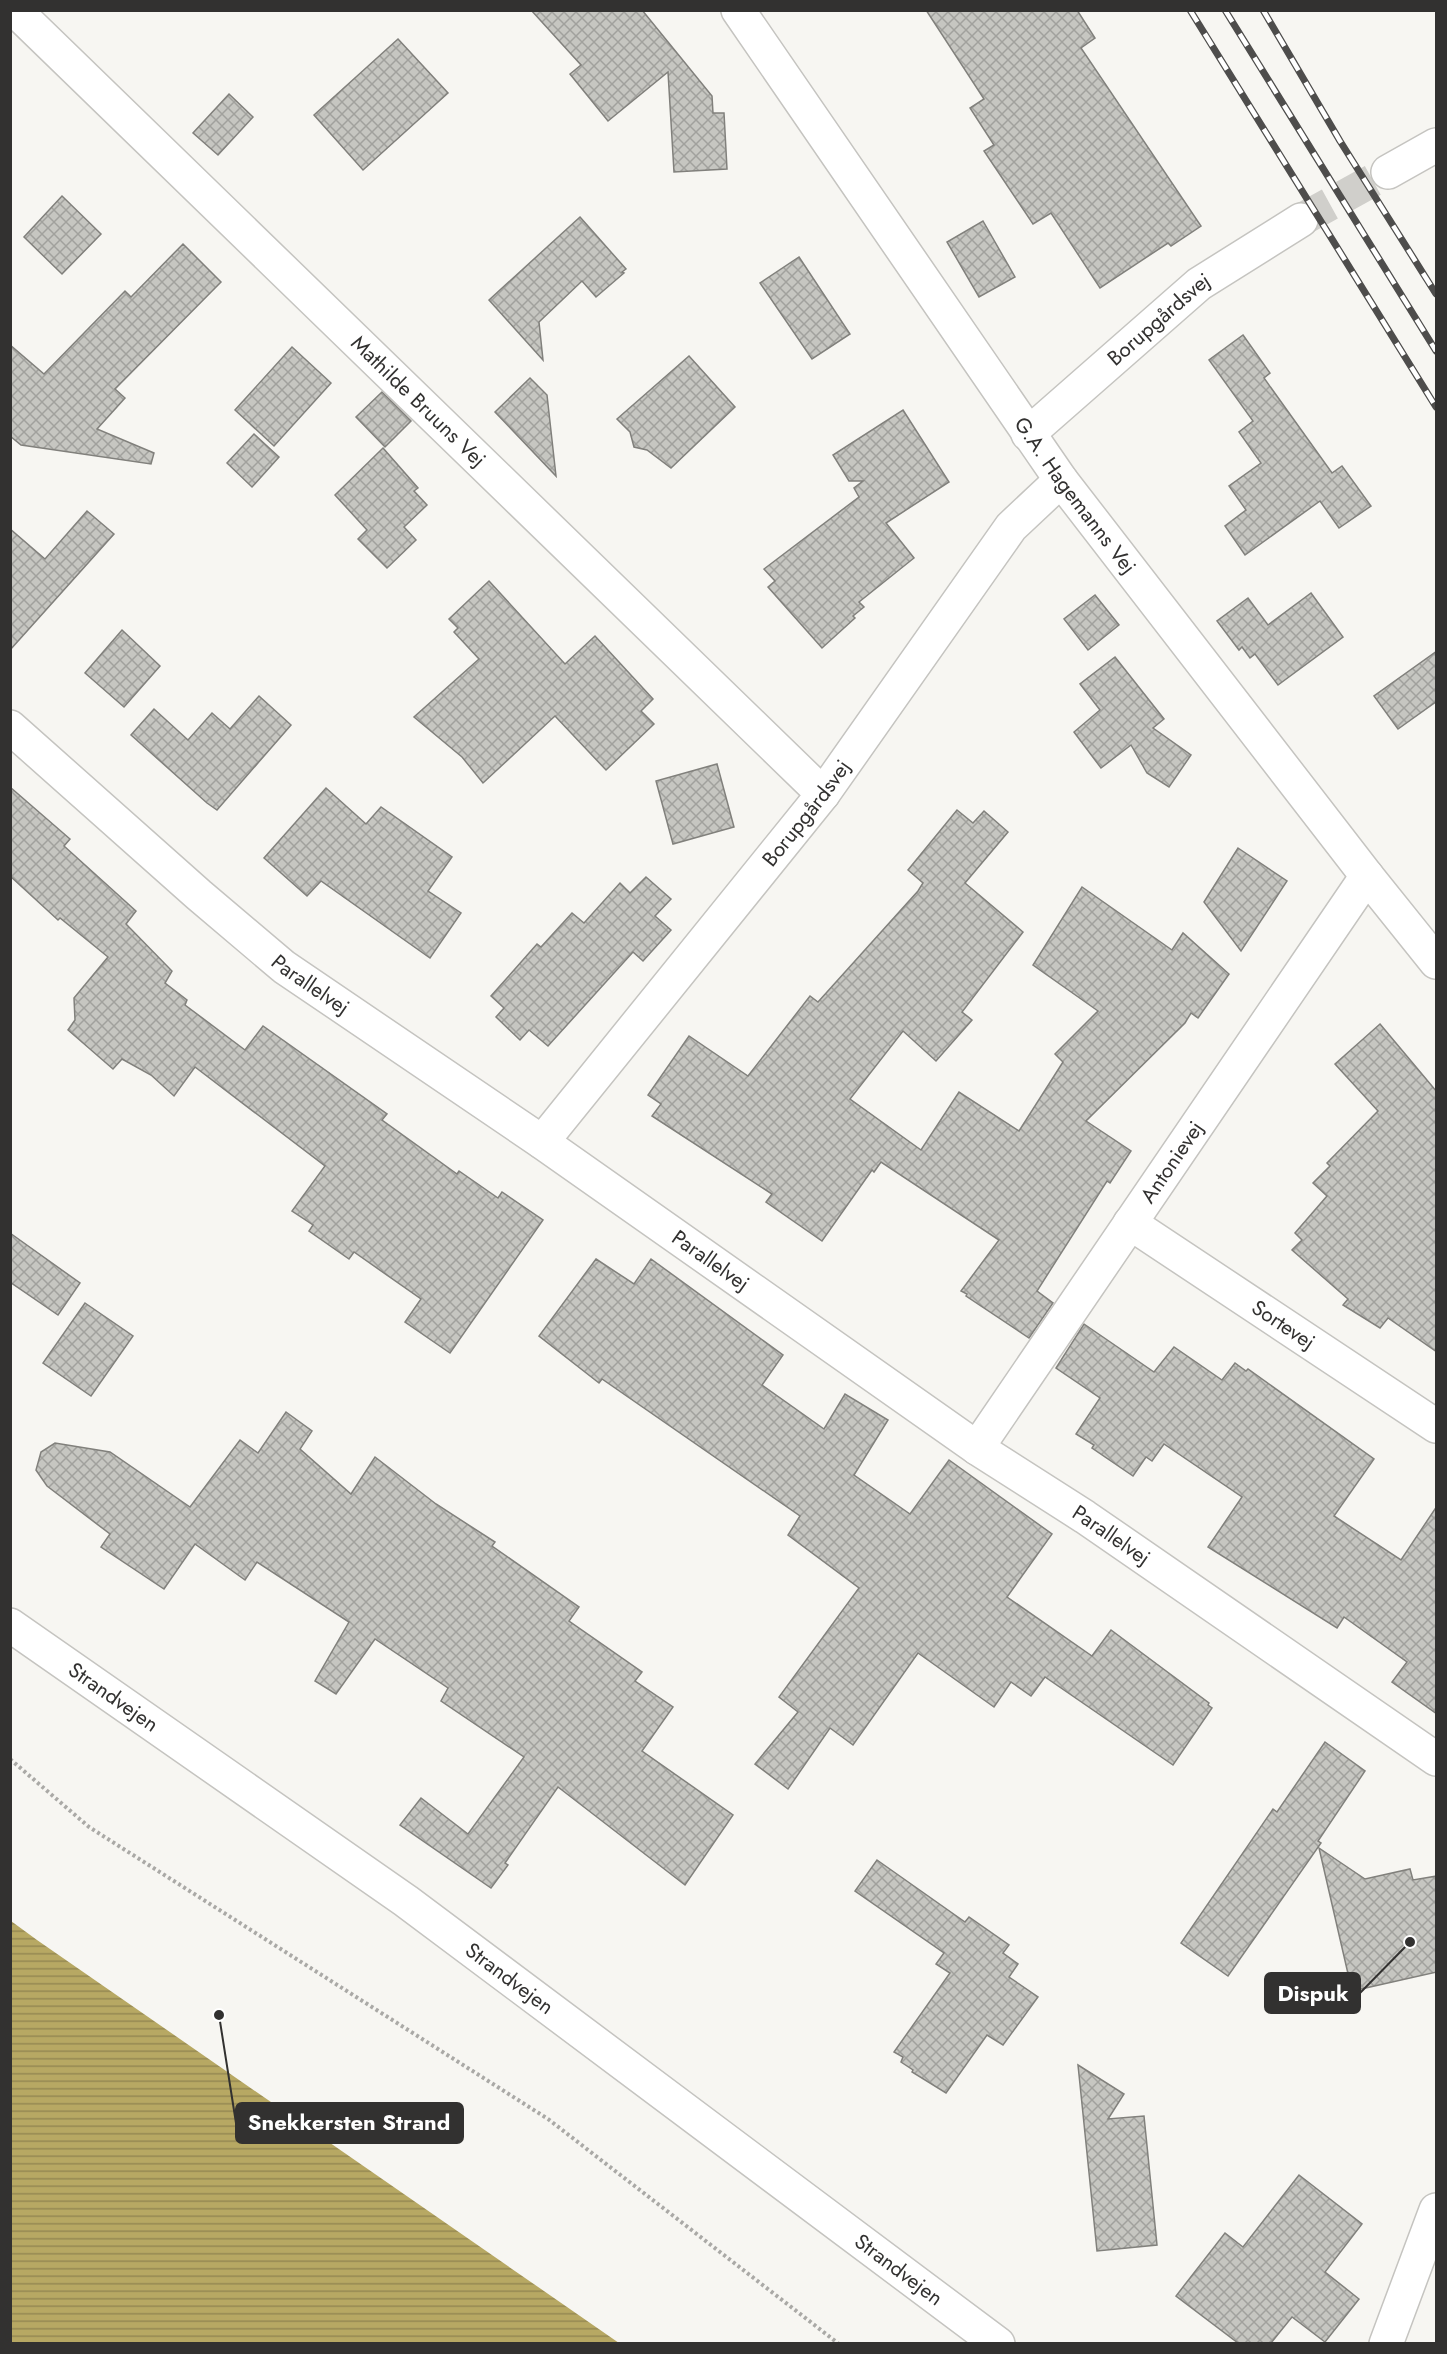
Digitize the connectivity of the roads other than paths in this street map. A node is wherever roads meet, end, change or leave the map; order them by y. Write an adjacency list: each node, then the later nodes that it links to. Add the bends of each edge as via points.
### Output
1 (15, 10): 9 (street, Mathilde Bruuns Vej)
2 (738, 10): 6 (street, G.A. Hagemanns Vej)
3 (1437, 145): 4 (street)
4 (1388, 172)
5 (1301, 220): 6 (street, Borupgårdsvej, via 1199,284)
6 (1028, 434): 7 (street, G.A. Hagemanns Vej)
7 (1061, 480): 9 (street, Borupgårdsvej, via 1011,526); 10 (street, G.A. Hagemanns Vej)
8 (10, 727): 12 (street, Parallelvej, via 284,967)
9 (823, 794): 12 (street, Borupgårdsvej)
10 (1367, 876): 11 (street, G.A. Hagemanns Vej); 13 (street, Antonievej)
11 (1437, 962)
12 (542, 1142): 15 (street, Parallelvej)
13 (1131, 1223): 14 (street, Sortevej); 15 (street, Antonievej)
14 (1437, 1426)
15 (977, 1448): 17 (street, Parallelvej, via 1085,1517)
16 (10, 1625): 19 (street, Strandvejen, via 406,1901)
17 (1437, 1758)
18 (1437, 2210): 20 (street)
19 (998, 2343)
20 (1386, 2343)

